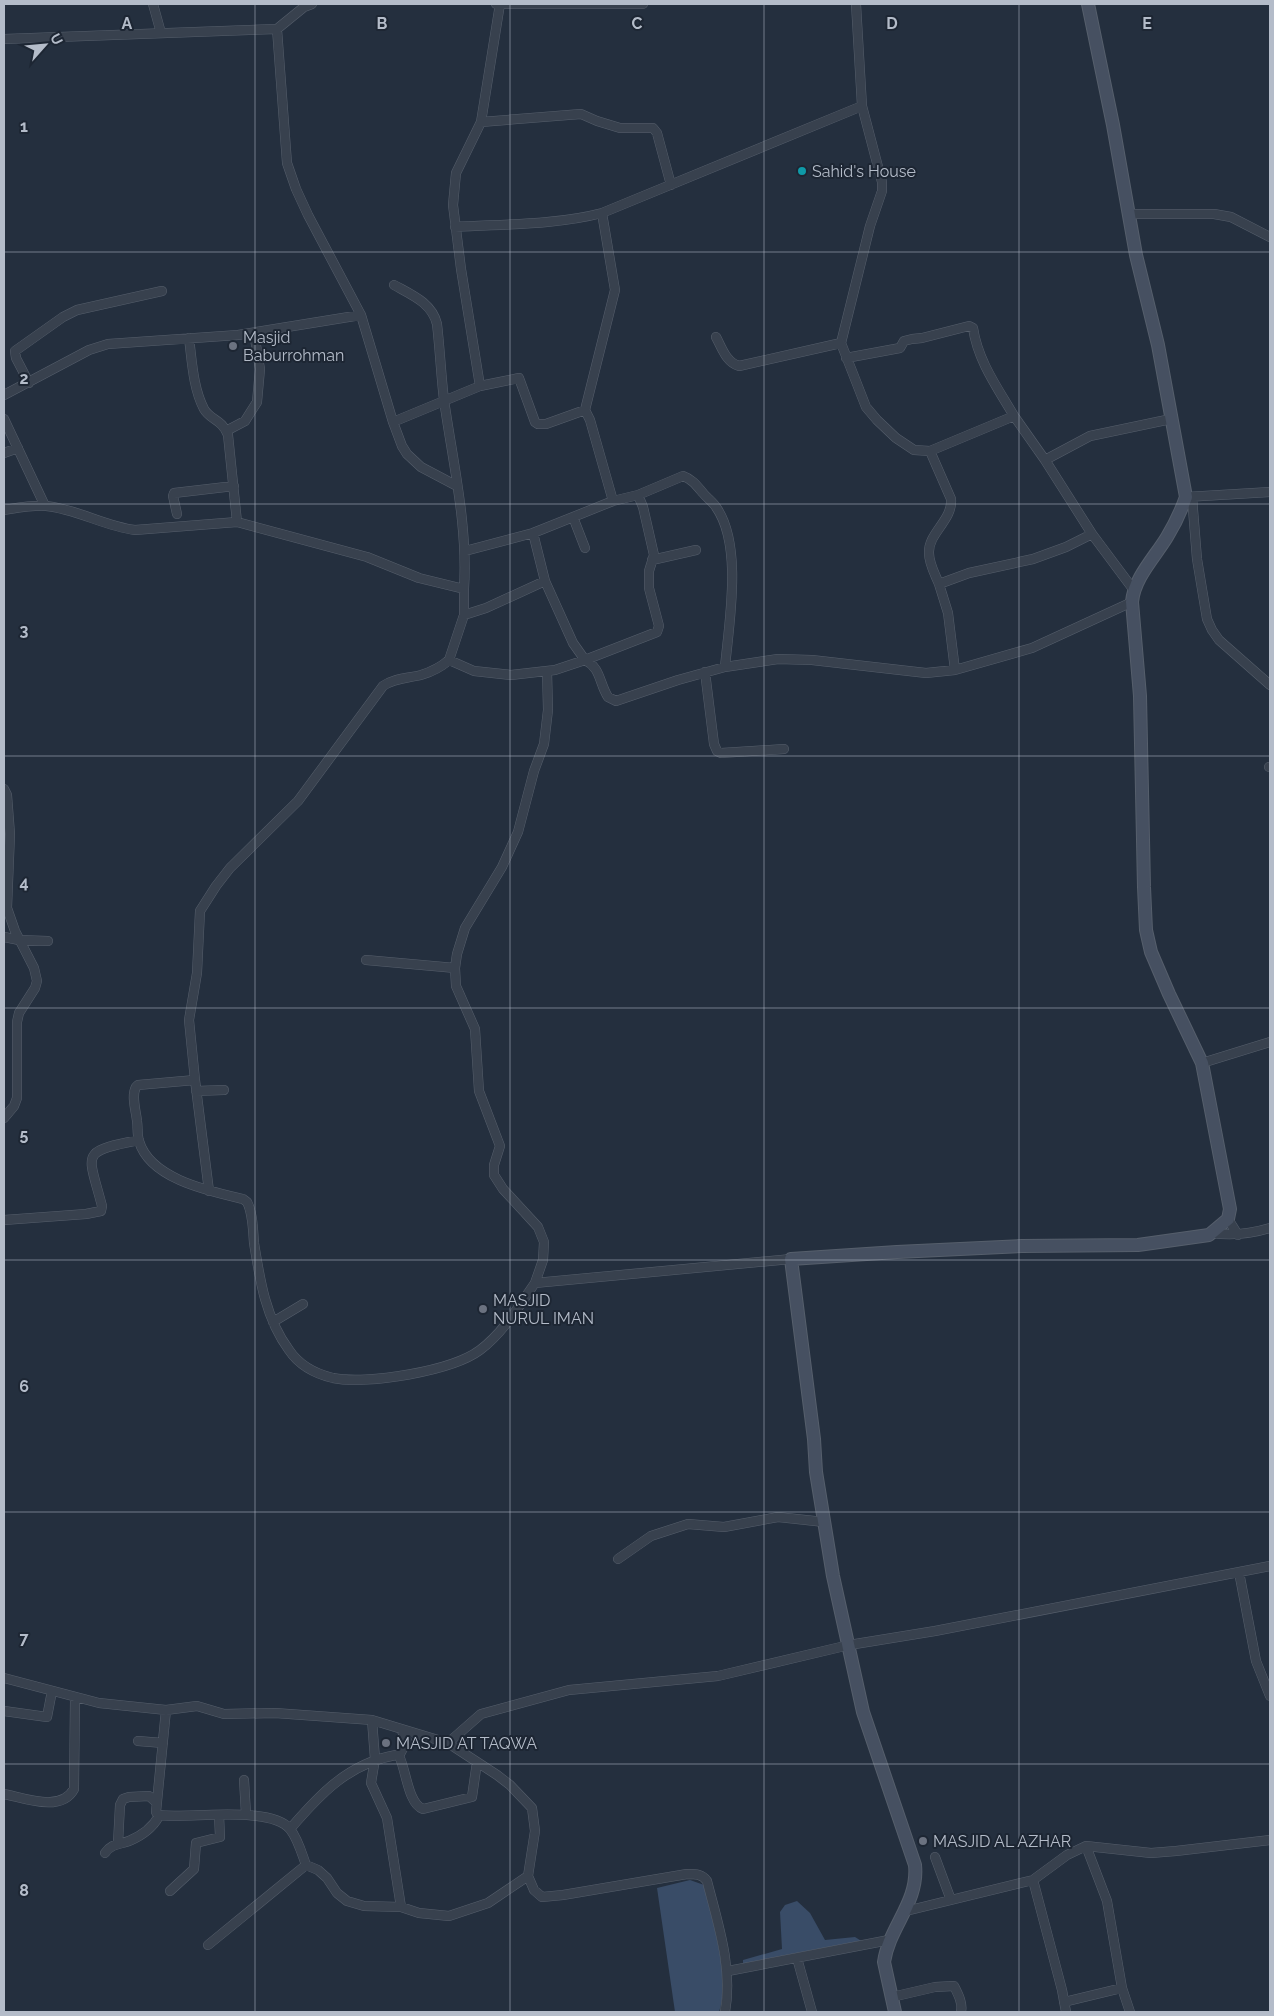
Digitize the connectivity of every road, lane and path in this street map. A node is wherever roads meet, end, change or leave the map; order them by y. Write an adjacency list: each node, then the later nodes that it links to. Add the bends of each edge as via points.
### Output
1 (153, 4): 8 (street)
2 (312, 4): 7 (street)
3 (499, 4): 4 (street); 11 (street)
4 (643, 4)
5 (856, 4): 10 (street)
6 (1088, 4): 14 (street)
7 (277, 29): 8 (street); 19 (street, via 287,163 304,207)
8 (161, 33): 9 (street)
9 (4, 39)
10 (862, 106): 12 (street); 23 (street, via 882,191)
11 (481, 122): 12 (street, via 581,114 620,128 653,128); 15 (street, via 456,173)
12 (671, 185): 13 (street)
13 (602, 213): 15 (street, via 574,219); 29 (street, via 615,290)
14 (1129, 214): 16 (street, via 1214,214 1231,217); 32 (street, via 1158,345)
15 (455, 227): 26 (street)
16 (1270, 237)
17 (394, 286): 28 (street, via 421,300 436,318)
18 (162, 291): 25 (street, via 86,306 63,317 15,351)
19 (361, 315): 20 (street); 33 (street)
20 (254, 333): 22 (street); 34 (street, via 260,374 257,402 245,421)
21 (716, 337): 23 (street, via 727,358 739,366)
22 (189, 338): 25 (street, via 108,344 89,350); 34 (street, via 194,377 204,408)
23 (841, 343): 24 (street)
24 (846, 358): 30 (street, via 900,348 904,341 969,326 973,328 986,370); 36 (street, via 861,398 877,420 914,450)
25 (29, 383): 27 (street)
26 (480, 386): 28 (street); 29 (street, via 519,378 538,424)
27 (4, 395)
28 (444, 402): 33 (street); 40 (street)
29 (585, 410): 44 (street)
30 (1014, 416): 36 (street); 38 (street)
31 (4, 419): 35 (street)
32 (1170, 419): 38 (street, via 1090,436); 43 (street)
33 (393, 422): 40 (street, via 407,454 421,466)
34 (226, 431): 39 (street)
35 (18, 448): 37 (street); 45 (street)
36 (930, 451): 57 (street, via 952,507 928,553)
37 (4, 453)
38 (1045, 460): 51 (street)
39 (234, 486): 47 (street, via 174,493); 49 (street)
40 (457, 486): 54 (street)
41 (1270, 492): 43 (street)
42 (638, 495): 44 (street); 55 (street, via 648,526 654,555); 63 (street, via 683,476 690,478 716,507 725,525 731,550 732,596)
43 (1189, 497): 59 (street); 67 (street, via 1197,559 1212,630)
44 (613, 501): 48 (street)
45 (45, 506): 46 (street); 49 (street, via 135,530)
46 (4, 510)
47 (177, 514)
48 (573, 517): 50 (street); 52 (street)
49 (237, 522): 58 (street, via 368,557 418,578)
50 (533, 534): 54 (street); 56 (street)
51 (1092, 534): 57 (street, via 1033,559 978,571); 59 (street)
52 (585, 548)
53 (696, 550): 55 (street)
54 (465, 551): 58 (street)
55 (652, 560): 62 (street, via 649,588 659,630)
56 (545, 581): 60 (street); 62 (street, via 573,644)
57 (939, 584): 64 (street, via 948,613)
58 (464, 589): 60 (street)
59 (1133, 596): 64 (street, via 1032,648); 76 (street, via 1140,696 1146,930 1151,952)
60 (464, 615): 61 (street)
61 (449, 660): 65 (street, via 490,674); 77 (street, via 422,674 383,686 298,801 230,868 200,911 197,974 190,1020)
62 (585, 660): 65 (street); 66 (street, via 598,670 608,698 616,701)
63 (725, 667): 64 (street, via 793,658 926,672); 66 (street)
64 (955, 670)
65 (547, 671): 74 (street, via 548,710 544,744 518,832 502,867 465,928)
66 (705, 672): 68 (street, via 717,751)
67 (1270, 685)
68 (784, 749)
69 (4, 788): 71 (street, via 10,834 7,908)
70 (4, 937): 71 (street)
71 (19, 940): 72 (street); 80 (street, via 37,981 19,1013 17,1098)
72 (48, 940)
73 (366, 960): 74 (street)
74 (455, 968): 89 (street, via 456,986 475,1029 478,1091 500,1146 494,1175 538,1227 544,1242 544,1260)
75 (1270, 1042): 76 (street)
76 (1202, 1063): 83 (street, via 1229,1199)
77 (195, 1080): 79 (street); 81 (street, via 136,1087 134,1096)
78 (224, 1090): 79 (street)
79 (196, 1091): 82 (street)
80 (4, 1118)
81 (139, 1140): 82 (street, via 154,1166); 84 (street, via 105,1147 94,1153 91,1167 101,1211)
82 (209, 1191): 91 (street, via 243,1200 249,1206 261,1287)
83 (1228, 1219): 86 (street); 87 (street)
84 (4, 1220)
85 (1270, 1228): 87 (street)
86 (1212, 1233): 87 (street); 88 (street, via 1138,1245 1012,1246)
87 (1238, 1235)
88 (792, 1259): 89 (street); 92 (street)
89 (535, 1283): 91 (street, via 512,1316 481,1350 454,1364 419,1372 350,1380 320,1374 297,1360)
90 (303, 1304): 91 (street)
91 (273, 1322)
92 (824, 1522): 93 (street, via 778,1517 724,1527 688,1524 651,1536); 96 (street, via 832,1576)
93 (618, 1559)
94 (1270, 1566): 95 (street)
95 (1239, 1572): 96 (street); 99 (street, via 1256,1661)
96 (850, 1645): 107 (street, via 718,1676 569,1690 481,1714); 129 (street, via 863,1712 915,1865 916,1880)
97 (4, 1678): 98 (street)
98 (52, 1691): 100 (street); 102 (street, via 47,1717)
99 (1270, 1696)
100 (75, 1698): 101 (street, via 100,1704); 112 (street, via 74,1790 63,1800 44,1803)
101 (166, 1710): 103 (street, via 197,1706 224,1714 275,1713); 106 (street)
102 (4, 1711)
103 (372, 1720): 104 (street); 109 (street)
104 (401, 1729): 107 (street); 108 (street, via 406,1741)
105 (138, 1742): 106 (street)
106 (163, 1743): 113 (street)
107 (448, 1743): 110 (street)
108 (399, 1756): 109 (street); 110 (street, via 412,1796 423,1809 472,1797)
109 (374, 1759): 117 (street, via 331,1784); 128 (street, via 371,1783 387,1818)
110 (477, 1762): 124 (street, via 510,1785 532,1808 535,1831)
111 (244, 1780): 114 (street)
112 (4, 1794)
113 (157, 1803): 116 (street, via 156,1812); 119 (street, via 149,1796 123,1799)
114 (246, 1814): 115 (street); 117 (street, via 280,1822)
115 (220, 1815): 116 (street); 126 (street, via 220,1837 196,1843 194,1869)
116 (160, 1816): 119 (street, via 143,1832)
117 (290, 1829): 123 (street)
118 (1270, 1840): 120 (street, via 1150,1853)
119 (118, 1843): 121 (street)
120 (1086, 1846): 125 (street, via 1067,1855); 134 (street, via 1107,1901)
121 (105, 1853)
122 (935, 1857): 127 (street)
123 (306, 1865): 128 (street, via 328,1878 337,1893 347,1901 364,1906); 131 (street)
124 (528, 1876): 128 (street, via 488,1902 449,1916 418,1913); 133 (street, via 534,1890 547,1897 687,1874 701,1875 707,1881)
125 (1033, 1880): 127 (street); 136 (street)
126 (170, 1891)
127 (951, 1900): 129 (street)
128 (401, 1907)
129 (906, 1911): 130 (street)
130 (890, 1940): 132 (street); 135 (street, via 884,1962)
131 (208, 1945)
132 (797, 1958): 133 (street); 138 (street)
133 (728, 1971): 137 (street)
134 (1122, 1988): 136 (street); 142 (street)
135 (892, 1997): 139 (street); 140 (street, via 954,1986)
136 (1064, 2002): 141 (street)
137 (725, 2012)
138 (812, 2012)
139 (895, 2012)
140 (961, 2012)
141 (1066, 2012)
142 (1130, 2012)

